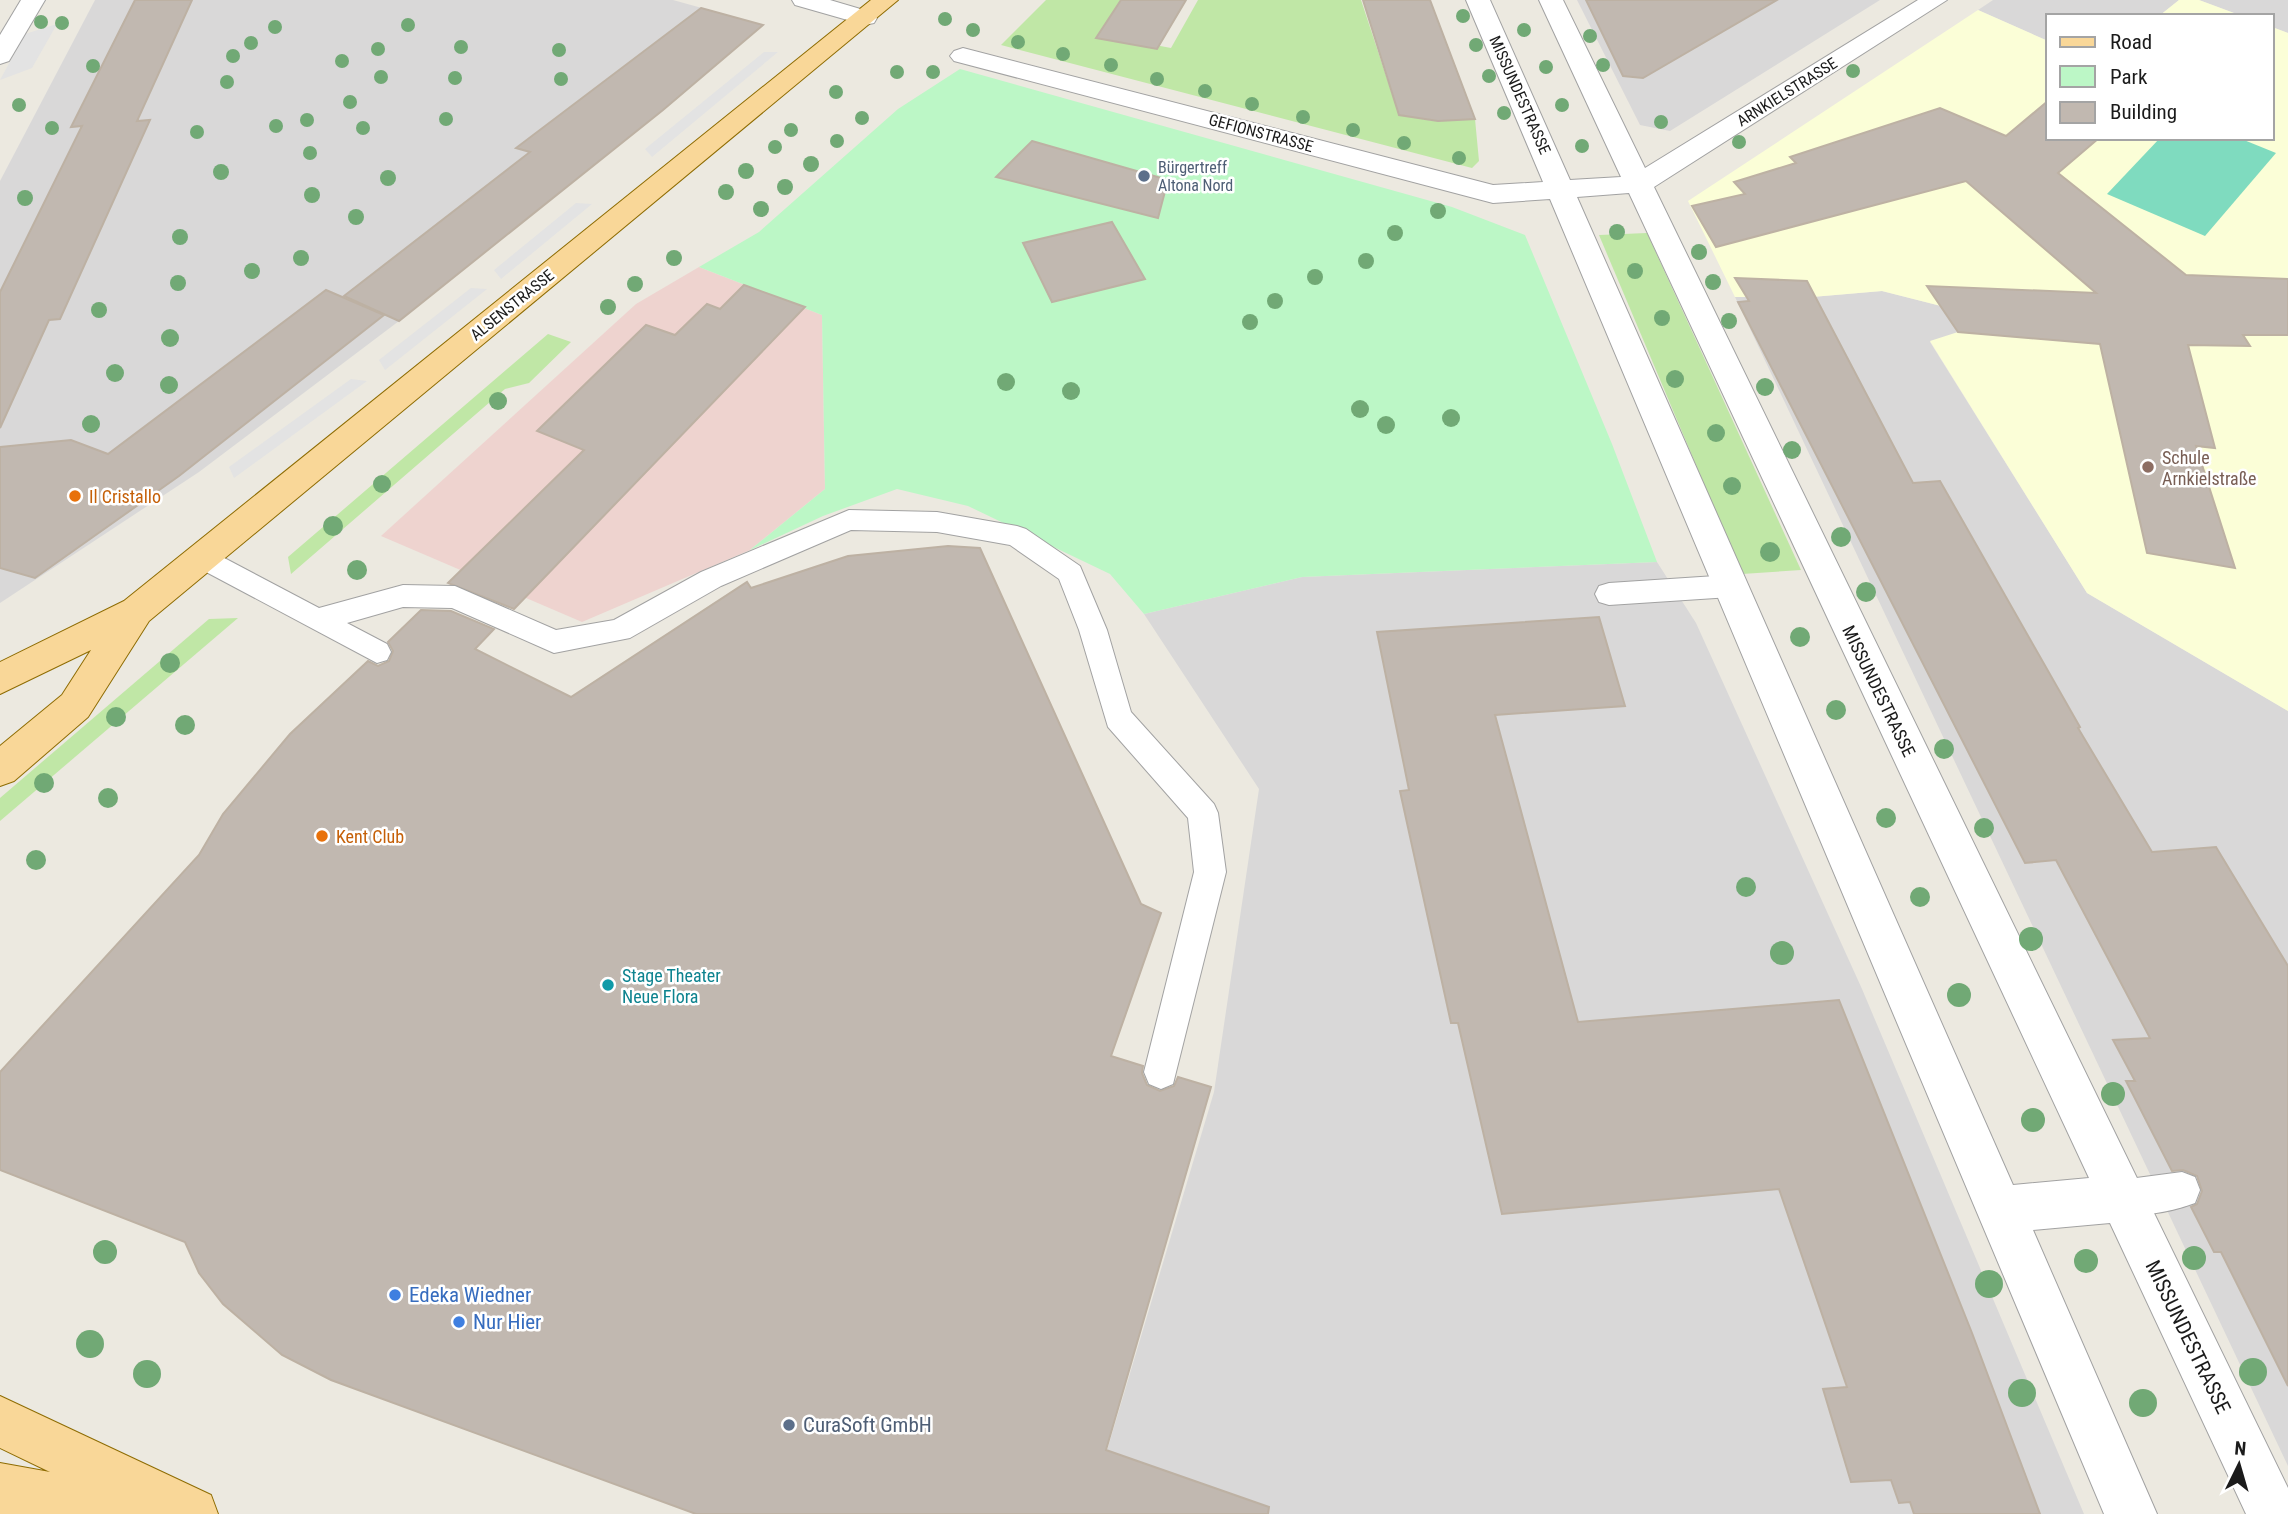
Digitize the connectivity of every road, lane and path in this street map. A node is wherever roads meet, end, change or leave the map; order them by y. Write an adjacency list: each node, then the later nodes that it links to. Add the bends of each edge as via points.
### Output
1 (33, 0): 7 (street)
2 (804, 0): 6 (street)
3 (1478, 0): 10 (street, MISSUNDESTRASSE)
4 (1551, 0): 9 (street, MISSUNDESTRASSE)
5 (1935, 0): 9 (street, ARNKIELSTRASSE)
6 (876, 9): 11 (main road, ALSENSTRASSE)
7 (0, 56)
8 (963, 56): 10 (street, GEFIONSTRASSE, via 1493,194)
9 (1639, 184): 10 (street); 21 (street, MISSUNDESTRASSE)
10 (1562, 190): 12 (street, MISSUNDESTRASSE)
11 (202, 558): 14 (main road, ALSENSTRASSE); 15 (lane)
12 (1731, 586): 13 (lane); 22 (street, MISSUNDESTRASSE)
13 (1609, 594)
14 (137, 611): 17 (main road, ALSENSTRASSE); 18 (main road, ALSENSTRASSE, via 75,706)
15 (317, 620): 16 (lane); 19 (lane, via 403,596 455,597 554,642 620,630 711,579 849,520 937,522 1017,536 1070,573 1093,630 1118,718 1203,813 1210,872)
16 (377, 652)
17 (0, 679)
18 (0, 769)
19 (1161, 1072)
20 (2182, 1190): 21 (lane)
21 (2121, 1198): 22 (street); 28 (street, MISSUNDESTRASSE)
22 (1998, 1210): 27 (street, MISSUNDESTRASSE)
23 (0, 1421): 26 (main road)
24 (0, 1489): 25 (main road)
25 (134, 1514)
26 (192, 1514)
27 (2131, 1514)
28 (2273, 1514)

